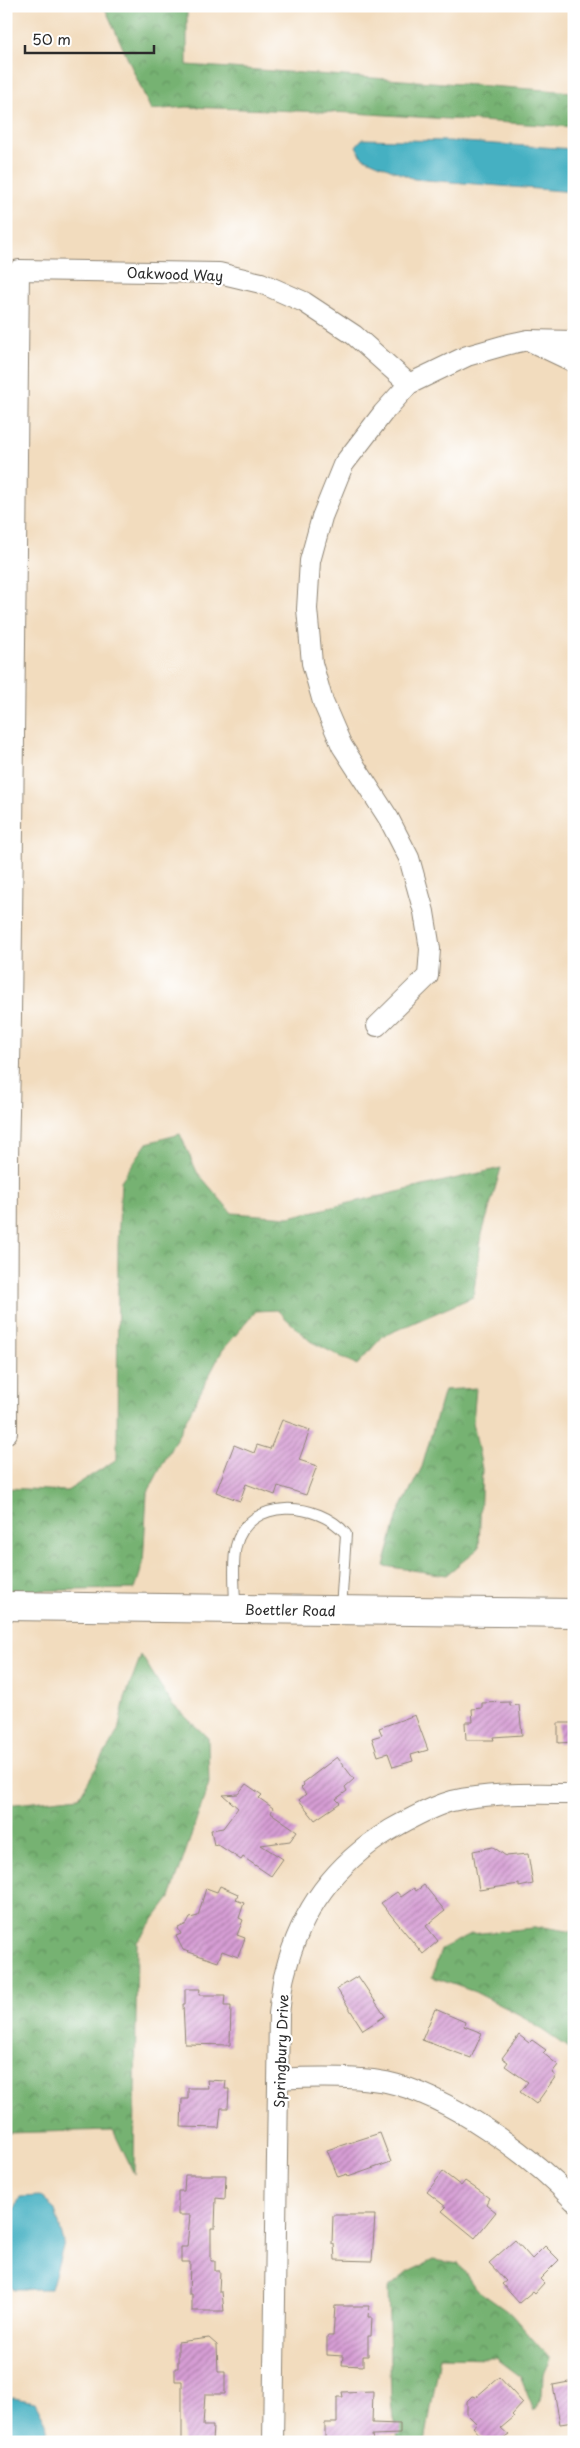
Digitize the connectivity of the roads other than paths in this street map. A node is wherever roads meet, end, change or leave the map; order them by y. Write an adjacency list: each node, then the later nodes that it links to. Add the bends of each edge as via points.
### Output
1 (528, 340): 2 (street); 3 (street); 4 (street, via 467,356)
2 (574, 341)
3 (574, 362)
4 (409, 384): 5 (street, Oakwood Way, via 354,336 304,302 261,282 219,273 19,270); 6 (street, via 343,465 322,517 309,570 312,663 323,702 342,746 389,819 409,858 430,949 428,976)
5 (11, 489): 7 (street, via 11,1016)
6 (377, 1026)
7 (7, 1159): 8 (street)
8 (7, 1433)
9 (6, 1606): 10 (street, Boettler Road)
10 (235, 1609): 11 (street, Boettler Road); 11 (lane, via 236,1546 246,1523 263,1512 286,1508 312,1512 337,1523 346,1534)
11 (340, 1610): 12 (street, Boettler Road)
12 (574, 1613)
13 (574, 1794): 14 (street, Springbury Drive, via 518,1794 452,1801 405,1821 369,1843 338,1870 319,1893 284,1974 279,2014)
14 (280, 2079): 15 (street, via 372,2080 420,2093 478,2123 528,2160); 16 (street, Springbury Drive)
15 (574, 2201)
16 (273, 2442)

